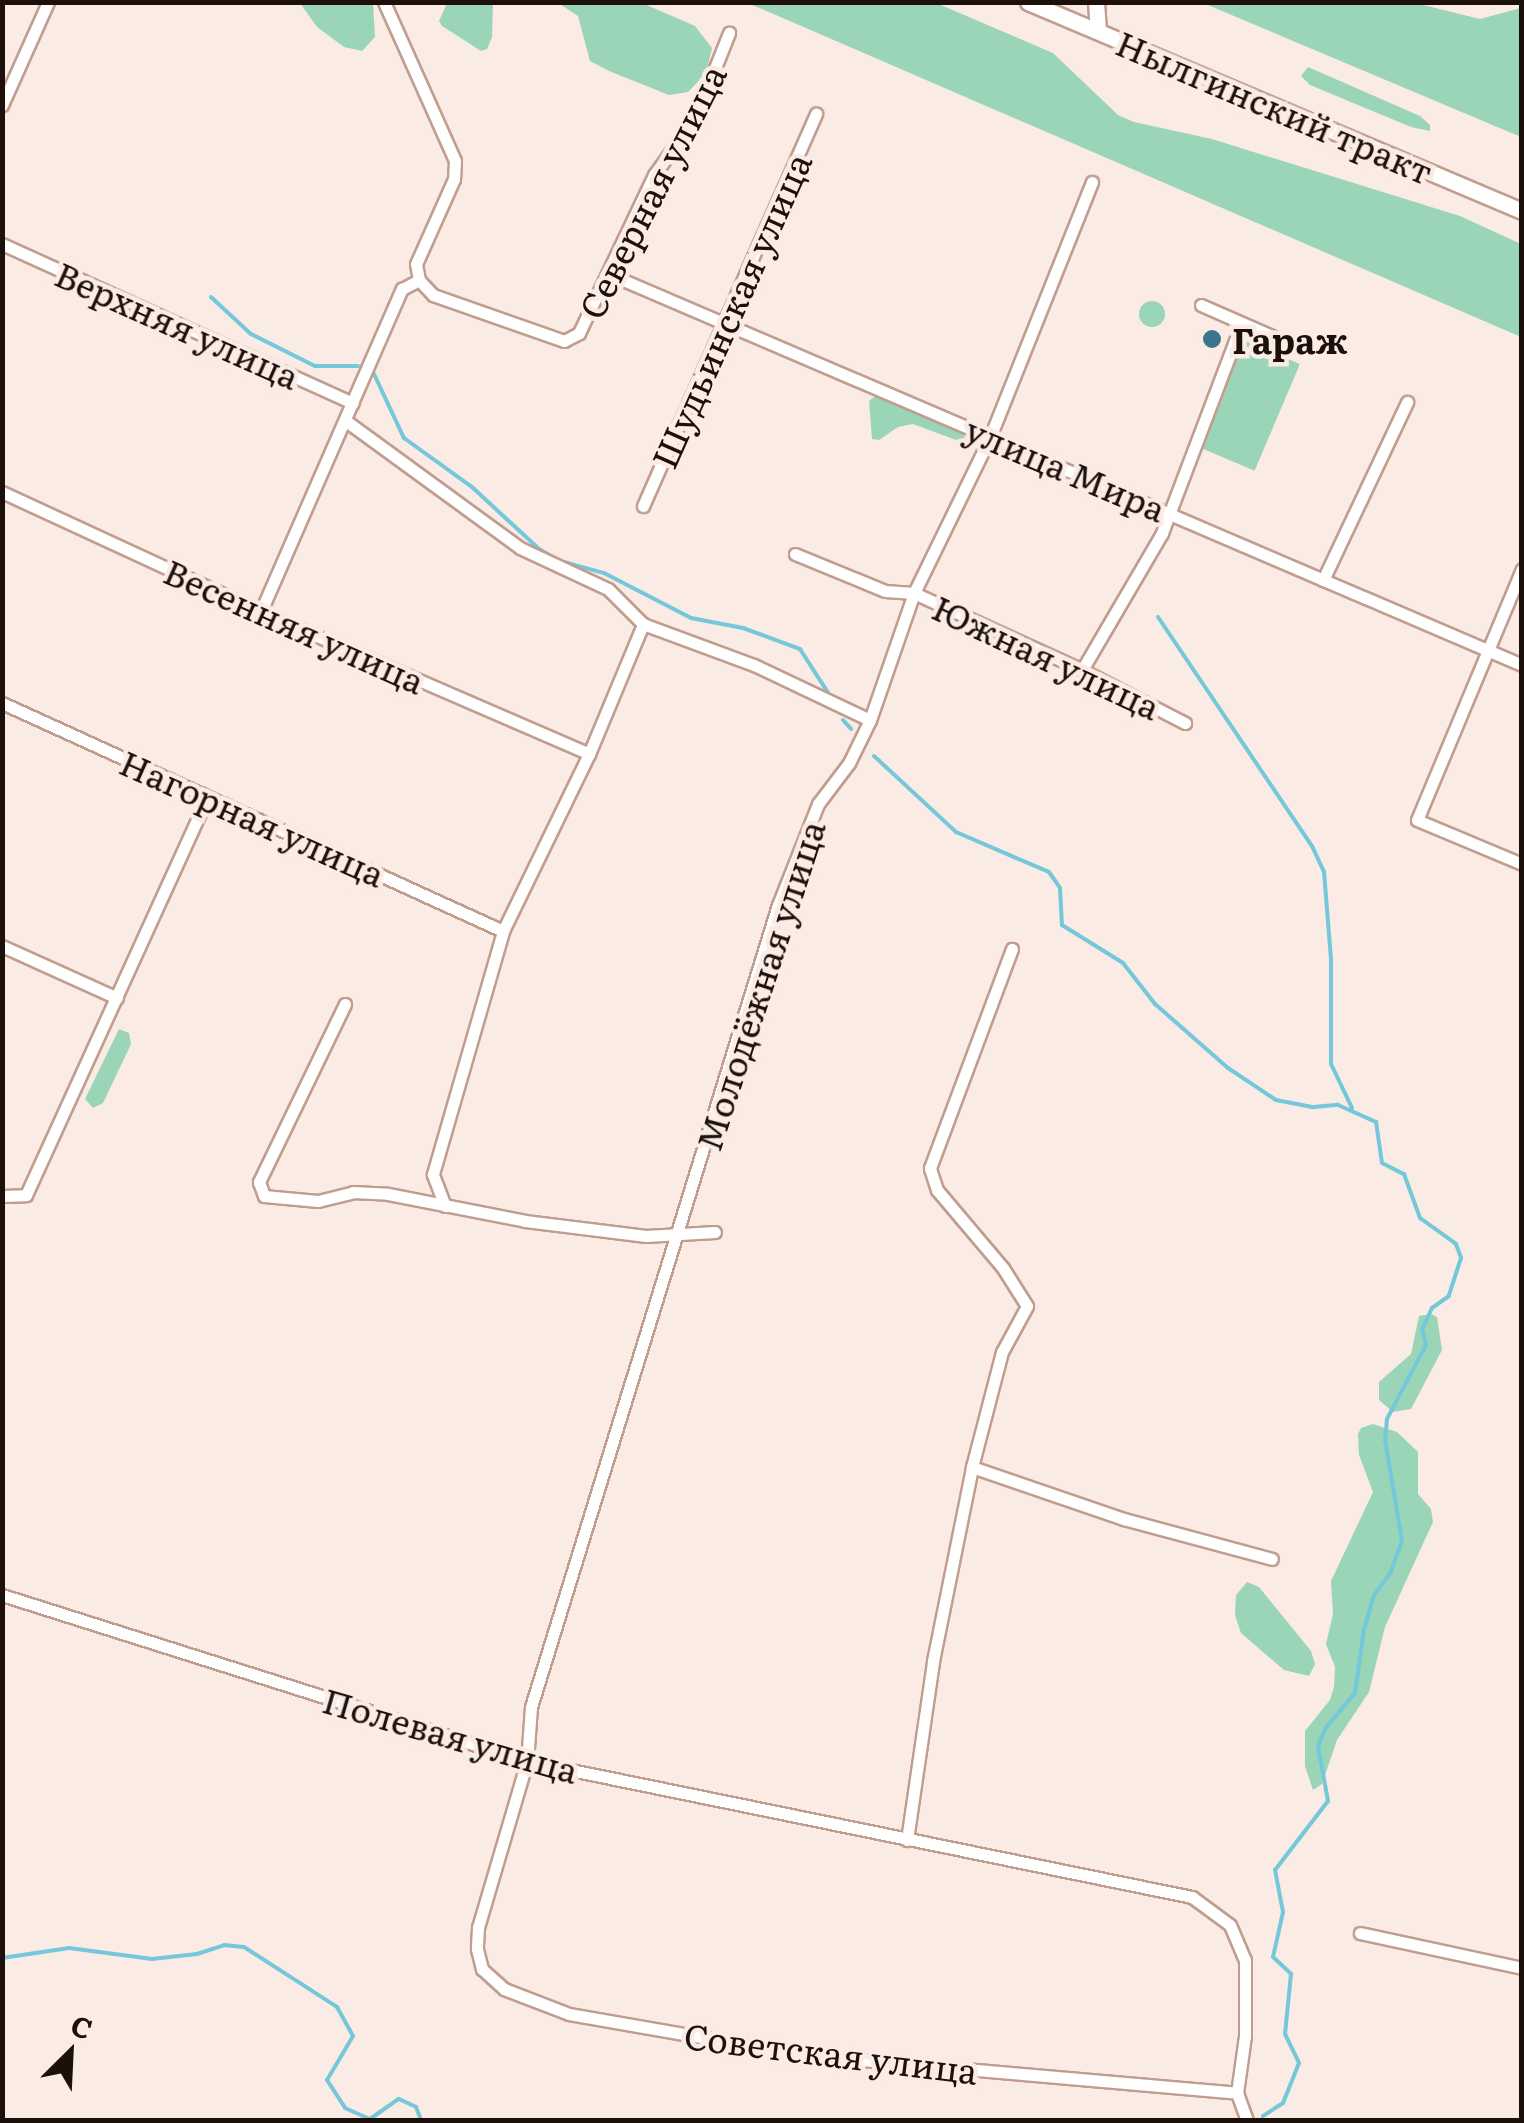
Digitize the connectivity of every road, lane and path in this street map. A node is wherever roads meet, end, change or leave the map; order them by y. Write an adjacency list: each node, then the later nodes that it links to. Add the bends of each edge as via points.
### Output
1 (48, 2): 7 (street)
2 (384, 2): 13 (street, via 456,162 416,264)
3 (1028, 2): 5 (main road, Нылгинский тракт)
4 (1096, 2): 5 (main road)
5 (1098, 32): 10 (main road, Нылгинский тракт)
6 (728, 33): 12 (street, Северная улица, via 695,118 654,174)
7 (2, 105)
8 (816, 113): 15 (street, Шудьинская улица)
9 (1092, 182): 21 (street, Молодёжная улица)
10 (1522, 211)
11 (4, 249): 19 (street, Верхняя улица)
12 (609, 274): 13 (street, Северная улица, via 579,333 564,341 433,295); 15 (street, улица Мира)
13 (419, 280): 19 (street, via 402,289)
14 (1202, 306): 16 (street)
15 (726, 325): 21 (street, улица Мира); 23 (street, Шудьинская улица)
16 (1242, 325): 17 (street); 24 (street)
17 (1274, 336)
18 (1406, 402): 27 (street)
19 (353, 404): 20 (street)
20 (346, 420): 29 (street); 30 (street, via 520,548 608,589)
21 (990, 437): 24 (street, улица Мира); 28 (street, Молодёжная улица)
22 (2, 492): 29 (street, Весенняя улица)
23 (644, 506)
24 (1169, 511): 27 (street, улица Мира); 33 (street)
25 (795, 554): 28 (street, Южная улица, via 885,592)
26 (1522, 568): 31 (street)
27 (1324, 580): 31 (street, улица Мира)
28 (914, 594): 33 (street, Южная улица); 35 (street, Молодёжная улица)
29 (261, 612): 37 (street, Весенняя улица)
30 (643, 624): 35 (street); 37 (street)
31 (1484, 649): 32 (street, улица Мира); 39 (street, via 1417,820)
32 (1522, 665)
33 (1082, 670): 36 (street, Южная улица)
34 (2, 703): 38 (street, Нагорная улица)
35 (870, 720): 48 (street, Молодёжная улица, via 818,804 778,906)
36 (1185, 723)
37 (589, 754): 40 (street)
38 (207, 797): 40 (street, Нагорная улица); 43 (street)
39 (1522, 864)
40 (504, 931): 46 (street, via 433,1174)
41 (2, 946): 43 (street)
42 (1012, 949): 49 (street, via 930,1168 937,1190 1027,1306 1002,1352)
43 (118, 998): 45 (street, via 26,1195)
44 (345, 1004): 46 (street, via 259,1182 264,1196 318,1201 354,1192)
45 (2, 1196)
46 (446, 1206): 48 (street)
47 (715, 1232): 48 (street)
48 (680, 1236): 52 (street, Молодёжная улица, via 531,1707)
49 (972, 1467): 50 (street, via 1124,1520); 53 (street, via 933,1661)
50 (1272, 1560)
51 (2, 1595): 52 (street, Полевая улица)
52 (527, 1762): 53 (street, Полевая улица); 54 (street, Молодёжная улица)
53 (907, 1840): 57 (street, Полевая улица, via 1206,1904 1230,1926 1246,1960)
54 (478, 1927): 57 (street, Советская улица, via 479,1961 492,1980 515,1996 570,2014 805,2055)
55 (1360, 1933): 56 (street)
56 (1522, 1968)
57 (1237, 2093): 58 (street)
58 (1247, 2120)

